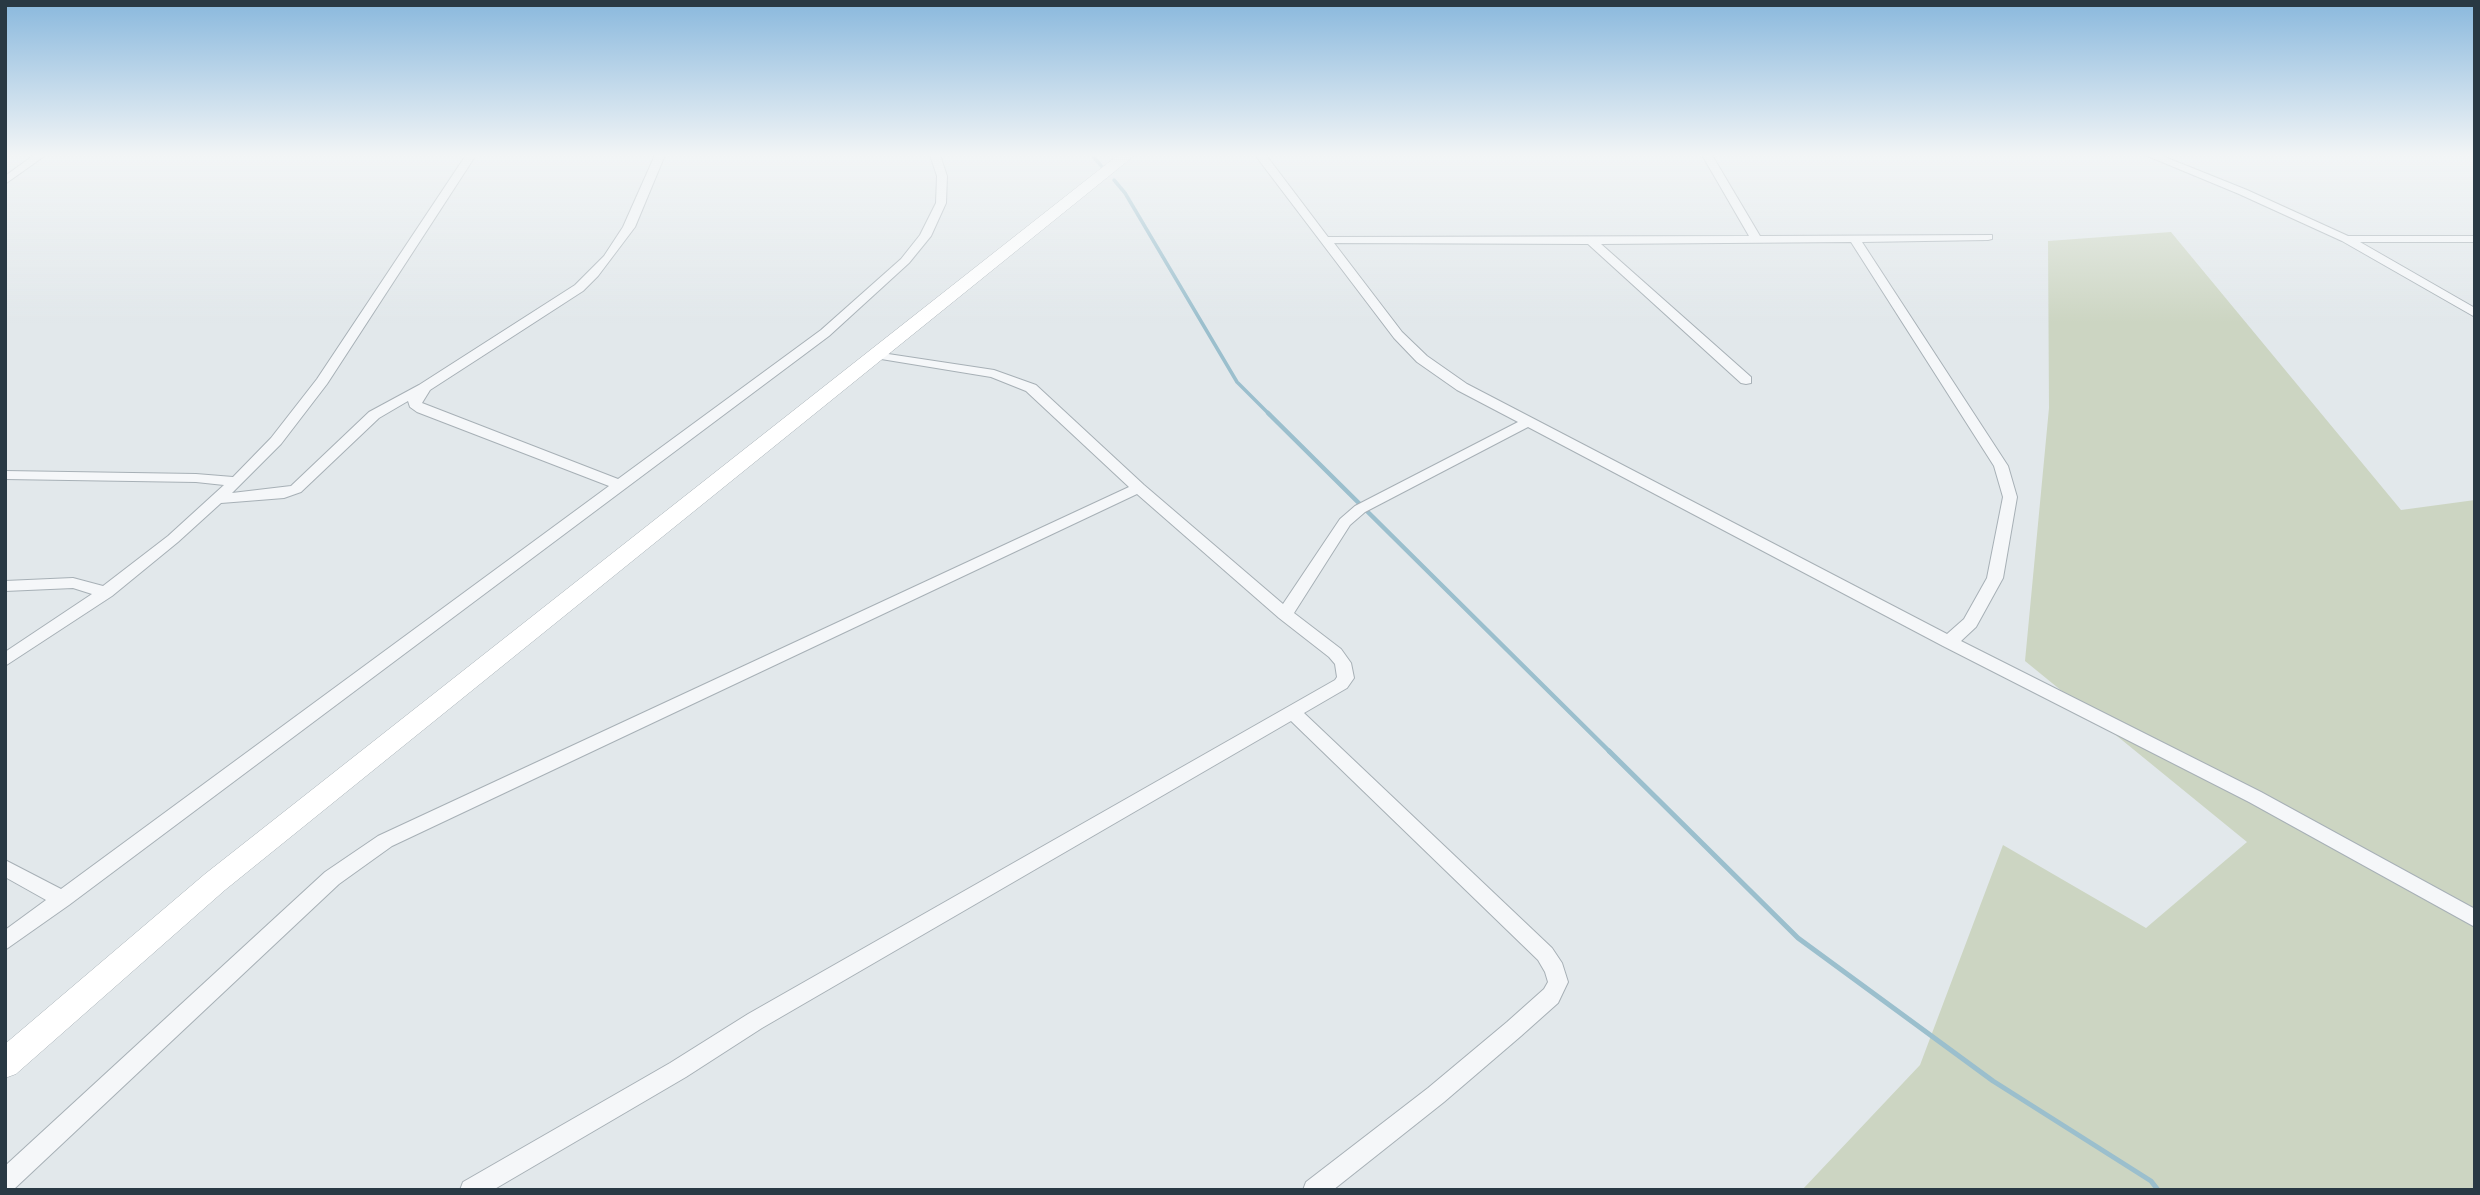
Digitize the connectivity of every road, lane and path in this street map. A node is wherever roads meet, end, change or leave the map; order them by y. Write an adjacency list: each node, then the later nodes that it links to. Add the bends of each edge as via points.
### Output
1 (434, 211): 21 (street, via 322,381 282,434)
2 (636, 211): 18 (street, via 608,258 579,288)
3 (936, 211): 22 (street, via 925,236 905,261 825,333)
4 (1059, 211): 16 (main road)
5 (1303, 211): 13 (street)
6 (1740, 211): 10 (street)
7 (2284, 211): 11 (street)
8 (1988, 237): 9 (street)
9 (1854, 238): 10 (street); 28 (street, via 2001,466 2010,497 1995,578 1970,622)
10 (1756, 239): 14 (street)
11 (2346, 239): 12 (street); 15 (street)
12 (2475, 239)
13 (1326, 240): 14 (street); 19 (street, via 1398,335 1422,359 1462,387)
14 (1591, 241): 17 (street)
15 (2475, 313)
16 (880, 355): 23 (street, via 993,374 1031,388); 35 (main road, via 237,865)
17 (1745, 380)
18 (425, 387): 22 (street, via 415,400 422,409); 24 (street, via 374,415 296,489)
19 (1529, 421): 27 (street, via 1360,509 1345,523); 28 (street)
20 (5, 475): 21 (street)
21 (236, 482): 24 (street)
22 (620, 485): 32 (street)
23 (1139, 488): 27 (street); 36 (street, via 385,841 332,878)
24 (216, 499): 26 (street)
25 (5, 586): 26 (street, via 73,583)
26 (107, 592): 29 (street)
27 (1285, 614): 30 (street, via 1335,653 1347,671 1341,684)
28 (1949, 642): 33 (street, via 2255,797)
29 (5, 660)
30 (1292, 712): 37 (street); 38 (street, via 1545,954 1556,969 1558,982 1551,996 1514,1029)
31 (5, 868): 32 (street)
32 (62, 898): 34 (street)
33 (2475, 919)
34 (5, 941)
35 (5, 1064)
36 (5, 1182)
37 (471, 1190)
38 (1314, 1190)

